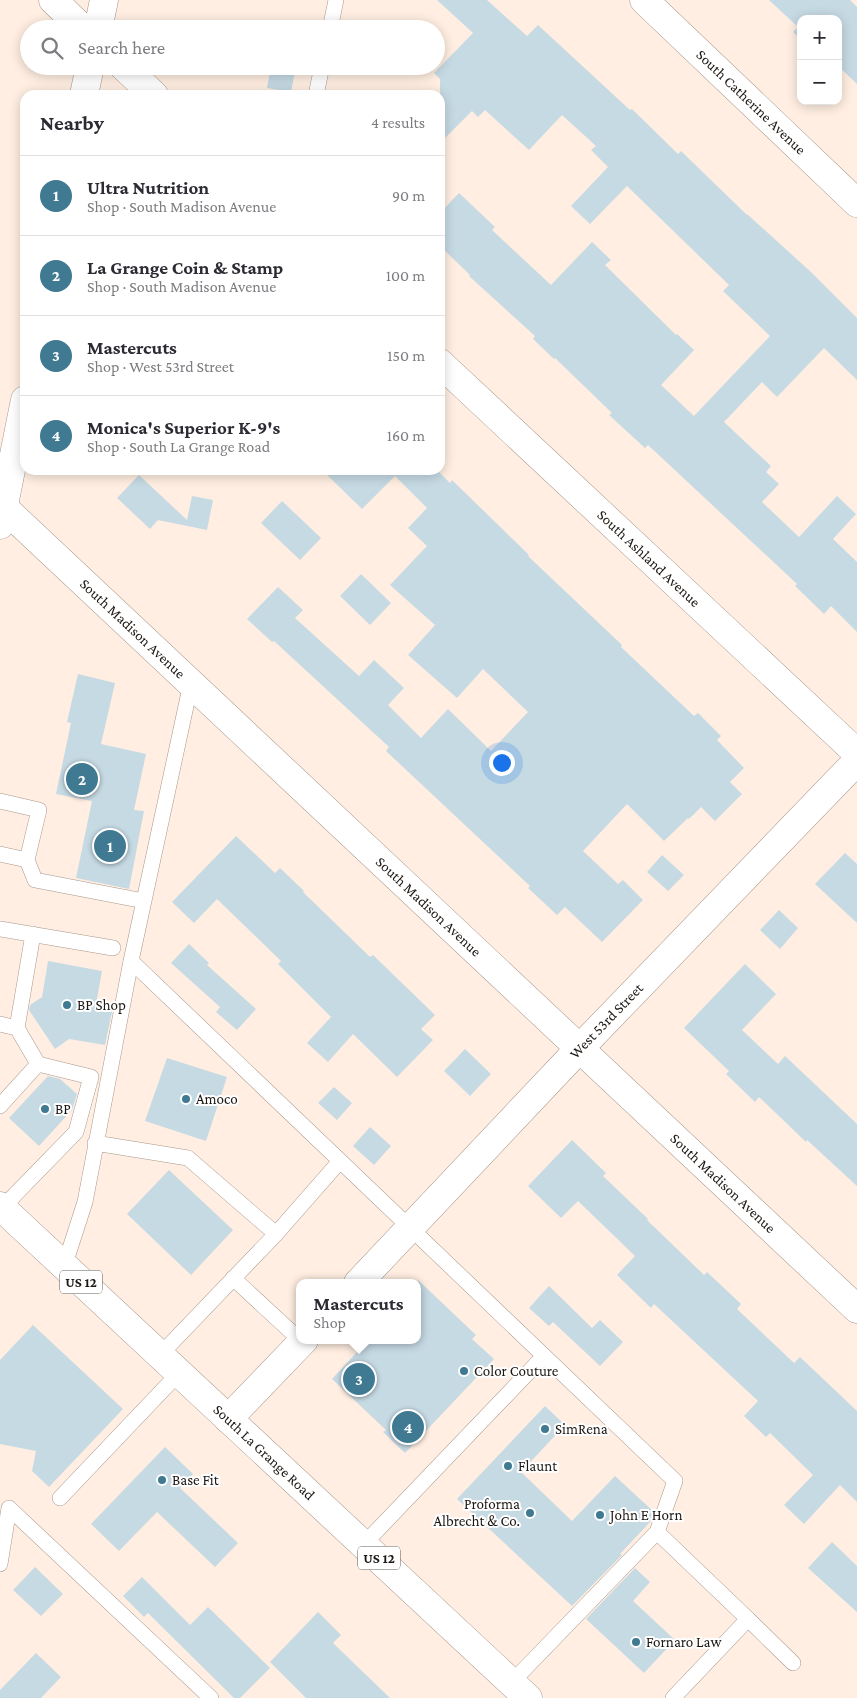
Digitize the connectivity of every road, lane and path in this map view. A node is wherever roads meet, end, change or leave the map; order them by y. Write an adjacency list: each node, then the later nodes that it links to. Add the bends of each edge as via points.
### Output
1 (53, 0): 5 (street)
2 (104, 0): 6 (street)
3 (336, 0): 7 (lane)
4 (644, 0): 14 (street, South Catherine Avenue)
5 (74, 20)
6 (100, 20)
7 (332, 20)
8 (88, 75): 11 (street)
9 (133, 75): 12 (street)
10 (320, 75): 13 (lane)
11 (85, 90)
12 (149, 90)
13 (317, 90)
14 (857, 204)
15 (445, 368): 19 (street, South Ashland Avenue)
16 (20, 423): 17 (street)
17 (1, 512): 18 (street, South Madison Avenue)
18 (191, 683): 24 (lane); 31 (street, South Madison Avenue)
19 (857, 753)
20 (857, 761): 31 (street, West 53rd Street)
21 (0, 801): 23 (lane, via 39,810)
22 (0, 854): 23 (lane)
23 (28, 860): 24 (lane, via 35,880)
24 (144, 901): 28 (lane)
25 (0, 929): 26 (lane)
26 (33, 934): 27 (lane); 30 (lane)
27 (113, 948)
28 (131, 961): 34 (lane); 35 (lane)
29 (0, 1024): 30 (lane)
30 (17, 1028): 32 (lane)
31 (580, 1048): 37 (street, West 53rd Street); 42 (street, South Madison Avenue)
32 (38, 1064): 33 (lane); 36 (lane, via 91,1077 76,1132)
33 (0, 1106)
34 (95, 1143): 38 (lane, via 188,1158); 39 (lane, via 85,1202)
35 (340, 1161): 37 (lane); 38 (lane)
36 (1, 1207): 39 (street, South La Grange Road / US 12)
37 (410, 1228): 41 (street, West 53rd Street); 45 (lane)
38 (276, 1234): 40 (lane)
39 (64, 1266): 46 (street, South La Grange Road / US 12)
40 (233, 1278): 43 (lane); 46 (lane)
41 (362, 1279)
42 (857, 1309)
43 (296, 1336)
44 (299, 1344): 47 (street)
45 (544, 1356): 49 (lane, via 675,1481); 50 (lane)
46 (169, 1364): 47 (street, South La Grange Road / US 12); 48 (lane)
47 (228, 1420): 50 (street, South La Grange Road / US 12)
48 (60, 1498)
49 (657, 1532): 52 (lane); 54 (lane)
50 (364, 1544): 54 (street, South La Grange Road / US 12)
51 (0, 1564): 55 (lane, via 9,1508)
52 (748, 1619): 53 (lane); 56 (lane)
53 (793, 1663)
54 (520, 1690)
55 (210, 1698)
56 (673, 1698)

